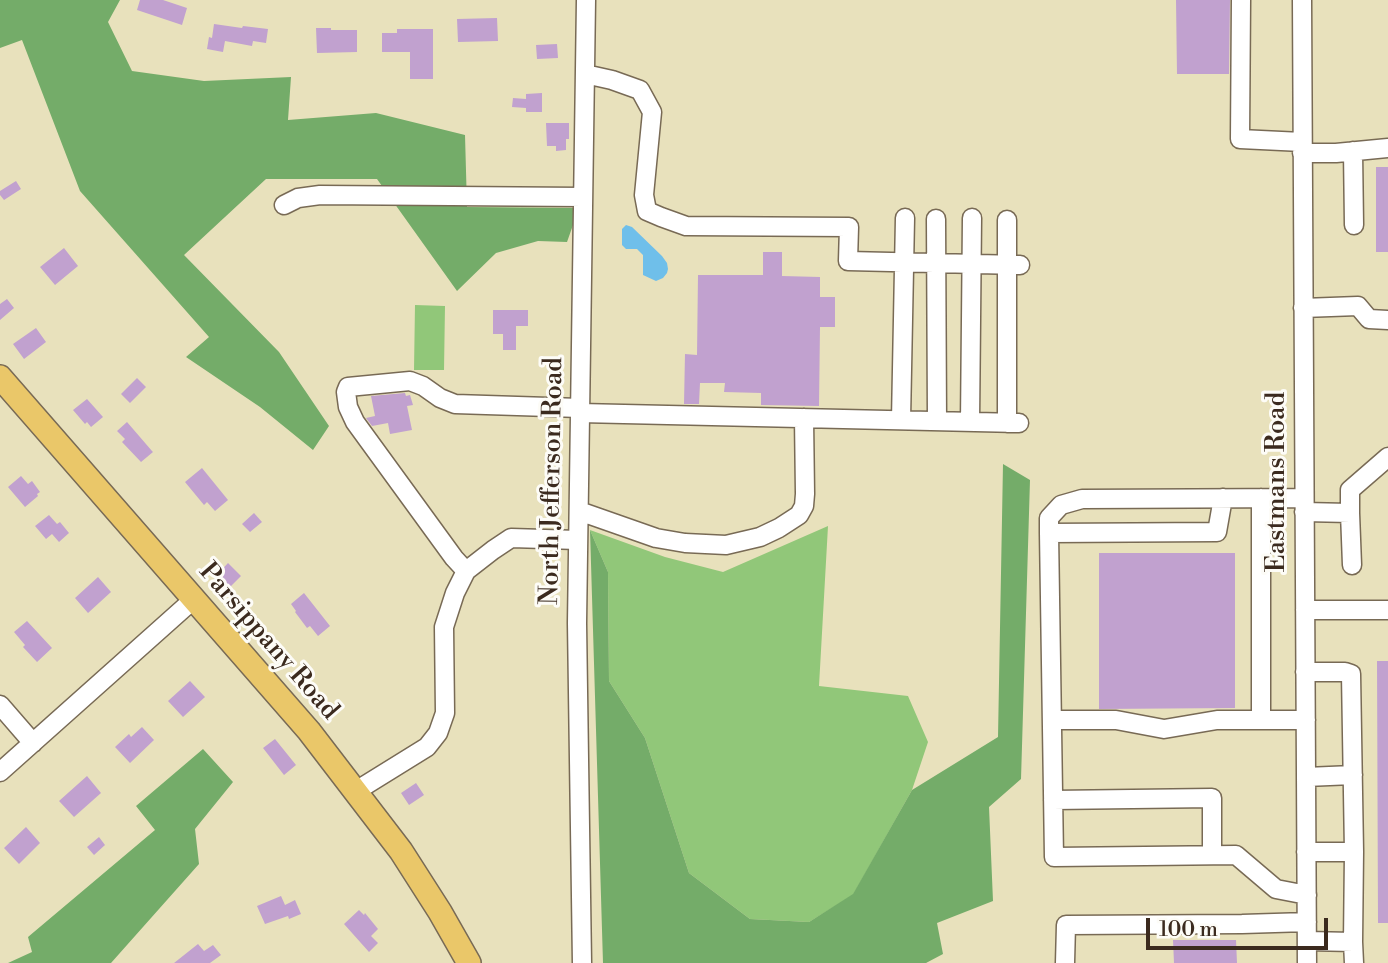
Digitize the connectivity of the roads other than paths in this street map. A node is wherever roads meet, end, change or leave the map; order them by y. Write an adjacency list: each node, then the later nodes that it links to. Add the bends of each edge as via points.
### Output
1 (586, 0): 4 (street, North Jefferson Road)
2 (1241, 0): 5 (street, via 1240,139)
3 (1301, 0): 5 (street, Eastmans Road)
4 (585, 74): 8 (street, North Jefferson Road); 15 (street, via 640,90 652,112 644,195 647,211 686,226 849,227 848,261)
5 (1302, 148): 7 (street); 19 (street, Eastmans Road)
6 (1388, 148): 7 (street)
7 (1353, 151): 14 (street)
8 (583, 197): 9 (street, via 320,195); 22 (street, North Jefferson Road)
9 (284, 205)
10 (905, 218): 15 (street)
11 (972, 218): 17 (street)
12 (936, 219): 16 (street)
13 (1007, 220): 18 (street)
14 (1354, 225)
15 (902, 262): 16 (street); 24 (street)
16 (936, 262): 17 (street); 25 (street)
17 (971, 264): 18 (street); 26 (street)
18 (1014, 264): 26 (street, via 1013,423)
19 (1303, 308): 20 (street, via 1358,306 1369,319); 30 (street, Eastmans Road)
20 (1388, 320)
21 (1, 381): 37 (main road, Parsippany Road)
22 (580, 410): 23 (street); 31 (street, North Jefferson Road); 36 (street, via 455,404 410,381 348,387 348,407 355,422)
23 (804, 418): 24 (street); 31 (street, via 804,506 799,515 760,537 726,545 685,543 656,538)
24 (901, 420): 25 (street)
25 (937, 421): 26 (street)
26 (970, 422)
27 (1388, 457): 32 (street, via 1350,489)
28 (1223, 498): 29 (street); 33 (street, via 1082,499 1061,505 1049,518); 33 (street, via 1217,532)
29 (1262, 498): 30 (street); 43 (street)
30 (1304, 505): 32 (street); 38 (street, Eastmans Road)
31 (579, 511): 34 (street, North Jefferson Road)
32 (1350, 513): 35 (street)
33 (1049, 533): 42 (street)
34 (578, 540): 36 (street, via 511,538); 59 (street, North Jefferson Road)
35 (1352, 565)
36 (466, 570): 49 (street, via 444,627 445,713 438,733 418,754)
37 (194, 599): 45 (street); 49 (main road, Parsippany Road)
38 (1305, 610): 39 (street); 40 (street, Eastmans Road)
39 (1388, 610)
40 (1305, 672): 44 (street, Eastmans Road); 47 (street, via 1351,674)
41 (0, 705): 45 (street)
42 (1052, 720): 43 (street, via 1116,720 1164,729 1217,720); 50 (street)
43 (1261, 720): 44 (street)
44 (1306, 720): 48 (street, Eastmans Road)
45 (33, 743): 46 (street)
46 (0, 772)
47 (1353, 775): 48 (street); 52 (street)
48 (1306, 777): 51 (street, Eastmans Road)
49 (356, 791): 58 (main road, Parsippany Road, via 401,851)
50 (1053, 800): 53 (street, via 1055,857); 53 (street, via 1212,798)
51 (1306, 852): 52 (street); 54 (street, Eastmans Road)
52 (1354, 852): 57 (street)
53 (1212, 855): 54 (street, via 1236,855 1276,889)
54 (1307, 895): 55 (street, Eastmans Road)
55 (1307, 922): 56 (street, Eastmans Road); 60 (street, via 1066,925)
56 (1307, 941): 57 (street); 61 (street, Eastmans Road)
57 (1353, 942): 62 (street)
58 (469, 963)
59 (582, 963)
60 (1065, 963)
61 (1307, 963)
62 (1354, 963)

